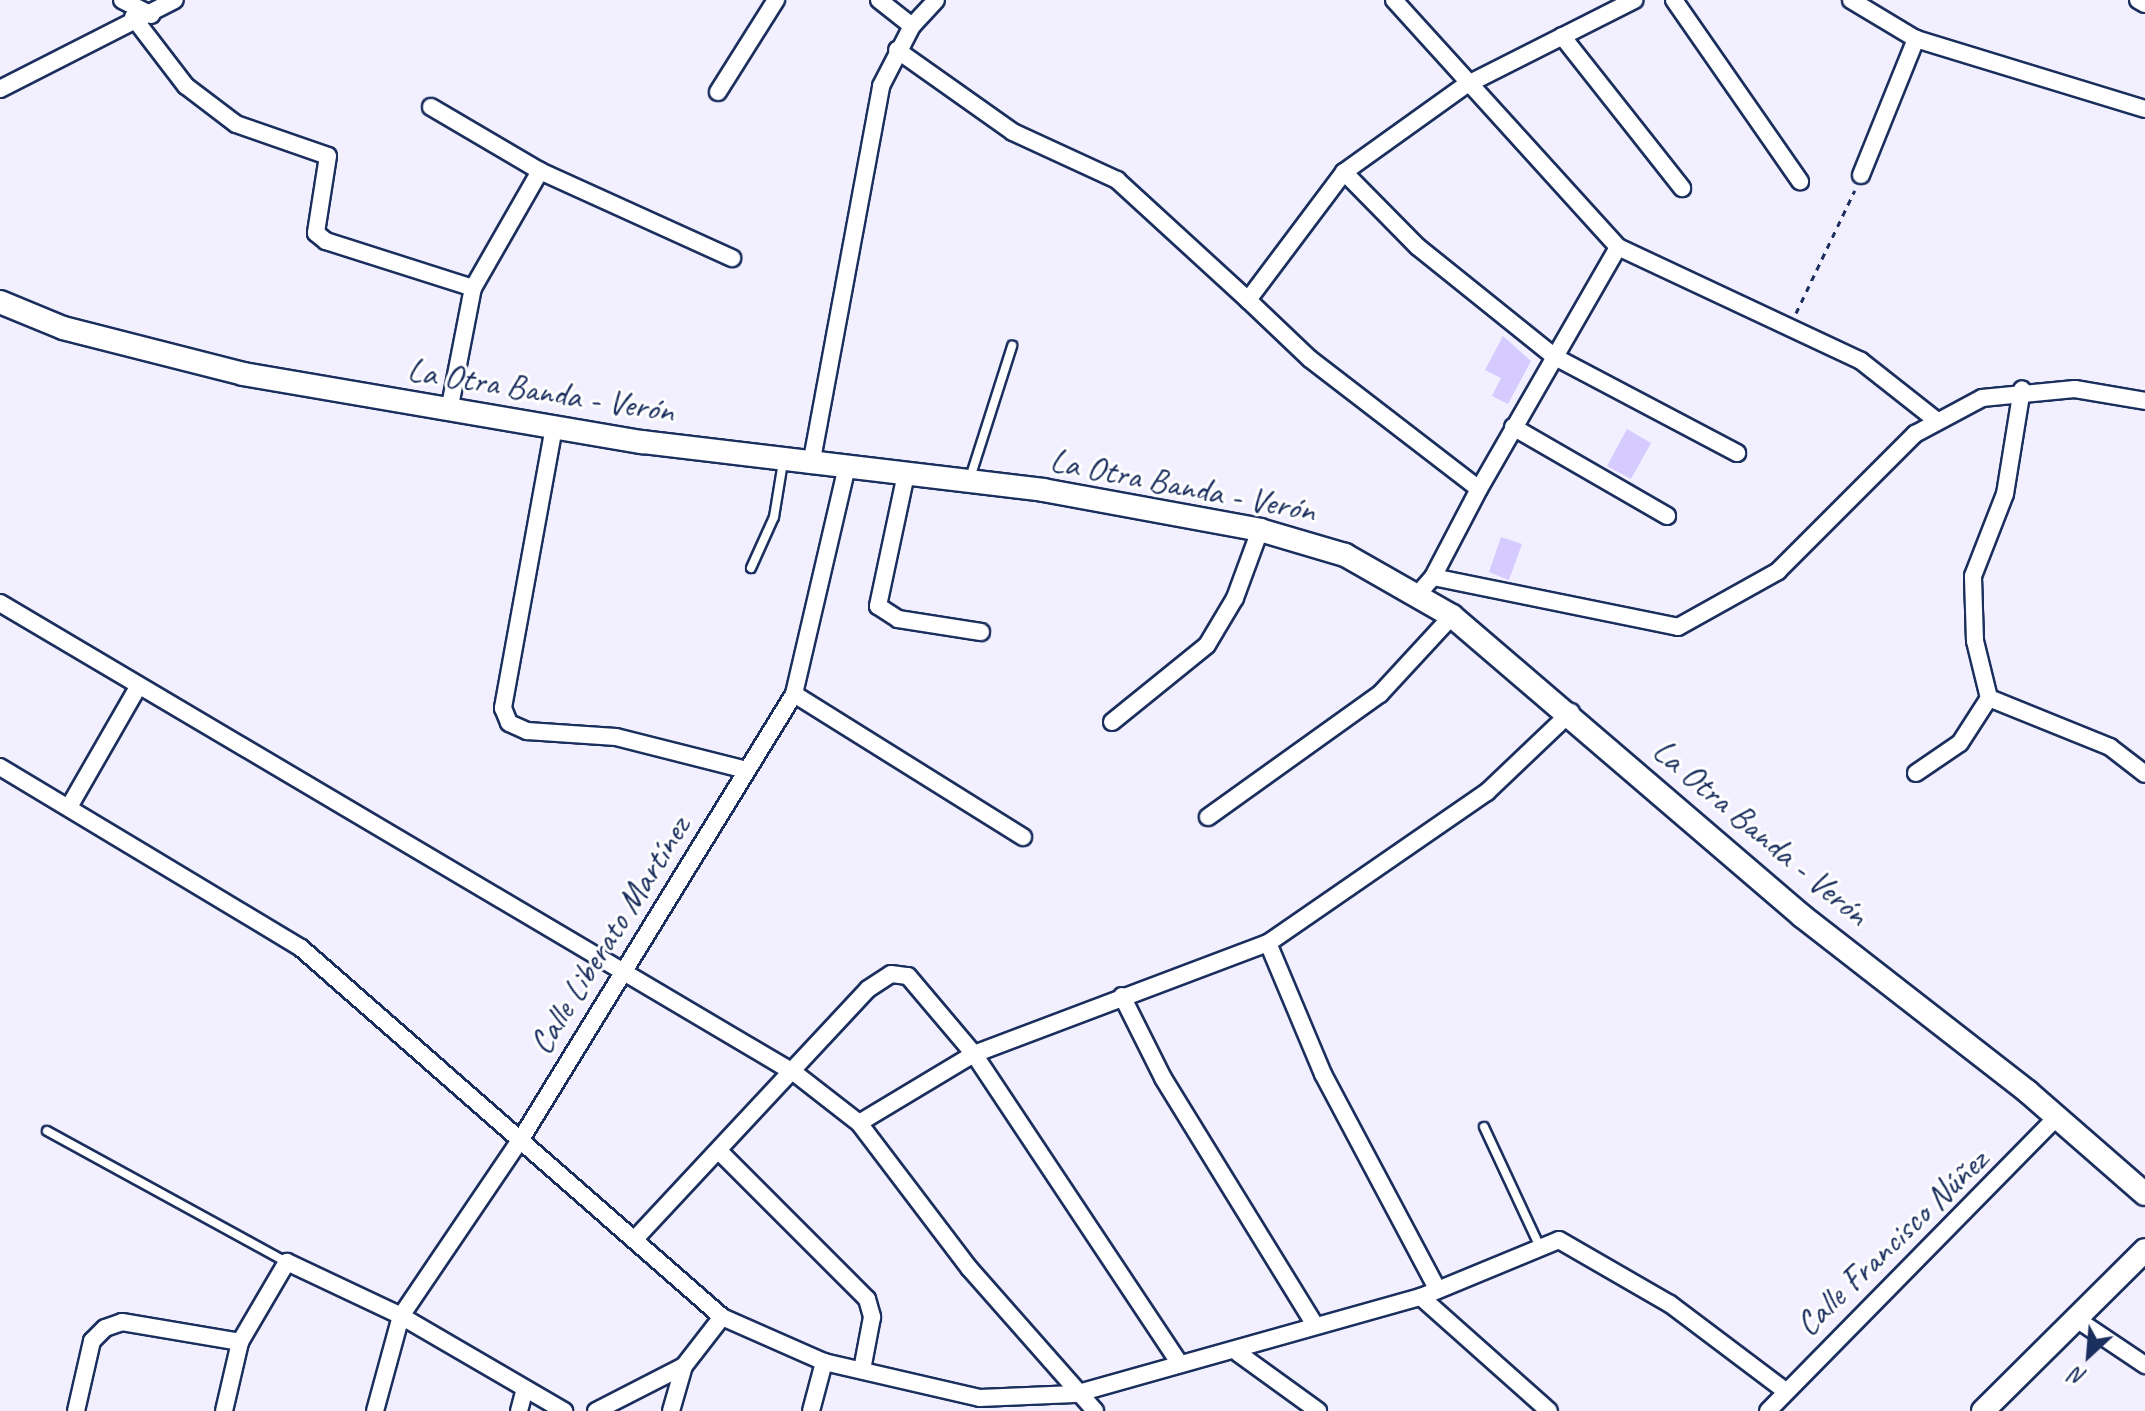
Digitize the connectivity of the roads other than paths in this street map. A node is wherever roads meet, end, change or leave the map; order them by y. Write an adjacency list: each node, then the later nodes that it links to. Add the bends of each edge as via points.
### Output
1 (122, 0): 12 (street)
2 (175, 0): 12 (street)
3 (776, 0): 20 (street)
4 (879, 0): 14 (street)
5 (936, 0): 14 (street)
6 (1394, 0): 18 (street)
7 (1634, 0): 15 (street)
8 (1674, 0): 26 (street)
9 (1851, 0): 16 (street)
10 (2138, 0): 11 (street)
11 (2145, 4)
12 (152, 16): 13 (street)
13 (133, 17): 19 (street); 30 (street, via 186,86 236,124 328,156 316,233 326,241)
14 (912, 26): 17 (street)
15 (1562, 36): 18 (street); 27 (street)
16 (1916, 39): 22 (street); 25 (street)
17 (897, 50): 31 (street, via 1013,132 1117,180); 43 (street, via 881,86)
18 (1464, 86): 24 (street); 28 (street)
19 (0, 89)
20 (718, 92)
21 (431, 107): 23 (street)
22 (2145, 109)
23 (540, 171): 29 (street); 30 (street)
24 (1344, 172): 31 (street); 34 (street, via 1418,247)
25 (1861, 175)
26 (1800, 181)
27 (1682, 188)
28 (1618, 247): 34 (street); 38 (street, via 1861,361)
29 (732, 258)
30 (473, 288): 37 (street)
31 (1248, 300): 47 (street, via 1310,359)
32 (0, 302): 37 (main road, La Otra Banda - Verón, via 160,355)
33 (1012, 346): 46 (lane)
34 (1555, 357): 40 (street); 41 (street)
35 (2022, 389): 36 (street); 38 (street); 57 (street, via 2005,494 1973,576 1975,641)
36 (2145, 401)
37 (449, 411): 39 (main road, La Otra Banda - Verón)
38 (1936, 420): 51 (street, via 1778,571 1678,627)
39 (554, 427): 42 (main road, La Otra Banda - Verón); 61 (street, via 505,693 509,723 527,731 616,737)
40 (1513, 427): 47 (street); 48 (street)
41 (1737, 453)
42 (783, 461): 43 (main road, La Otra Banda - Verón); 50 (lane, via 774,517)
43 (811, 465): 44 (main road, La Otra Banda - Verón)
44 (846, 470): 45 (main road, La Otra Banda - Verón); 56 (street, Calle Liberato Martínez)
45 (906, 474): 46 (main road, La Otra Banda - Verón); 54 (street, via 878,606 898,619)
46 (969, 482): 49 (main road, La Otra Banda - Verón)
47 (1479, 489): 51 (street)
48 (1667, 516)
49 (1260, 530): 51 (main road, La Otra Banda - Verón); 59 (street, via 1235,598 1207,645)
50 (751, 568)
51 (1426, 585): 53 (main road, La Otra Banda - Verón)
52 (0, 603): 55 (street)
53 (1452, 616): 58 (main road, La Otra Banda - Verón); 65 (street, via 1380,694)
54 (981, 632)
55 (138, 687): 64 (street); 68 (street)
56 (794, 694): 61 (street, Calle Liberato Martínez); 66 (street)
57 (1989, 698): 62 (street, via 1960,743); 63 (street, via 2110,747)
58 (1571, 712): 67 (street, via 1487,792); 72 (main road, La Otra Banda - Verón, via 1802,916)
59 (1112, 722)
60 (0, 767): 64 (street)
61 (746, 770): 68 (street, Calle Liberato Martínez)
62 (1916, 773)
63 (2145, 774)
64 (69, 807): 76 (street, via 301,948)
65 (1208, 817)
66 (1023, 837)
67 (1268, 943): 69 (street); 83 (street, via 1323,1074)
68 (619, 971): 71 (street); 76 (street, Calle Liberato Martínez)
69 (1122, 996): 70 (street); 88 (street, via 1163,1078)
70 (974, 1054): 71 (street, via 908,976 891,974 849,1008); 73 (street); 92 (street)
71 (796, 1074): 73 (street); 77 (street)
72 (2058, 1116): 78 (main road, La Otra Banda - Verón); 96 (street, Calle Francisco Núñez, via 1947,1236)
73 (859, 1123): 98 (street)
74 (1484, 1127): 80 (lane)
75 (47, 1131): 82 (lane)
76 (521, 1139): 79 (street); 85 (street, Calle Liberato Martínez)
77 (720, 1152): 79 (street); 95 (street, via 867,1299 872,1317)
78 (2145, 1194)
79 (634, 1240): 86 (street)
80 (1538, 1243): 83 (street); 96 (street, via 1559,1240 1670,1304)
81 (2145, 1250): 87 (main road)
82 (287, 1262): 85 (street); 89 (street)
83 (1437, 1288): 84 (street)
84 (1421, 1297): 88 (street); 111 (street)
85 (401, 1316): 97 (street); 103 (street, Calle Liberato Martínez)
86 (722, 1317): 91 (street); 94 (street)
87 (2078, 1320): 93 (street); 100 (main road)
88 (1314, 1323): 90 (street)
89 (240, 1342): 101 (street, via 122,1322 105,1328 92,1341); 102 (street)
90 (1238, 1353): 92 (street); 110 (street)
91 (824, 1362): 95 (street); 108 (street)
92 (1179, 1363): 98 (street)
93 (2145, 1365)
94 (684, 1366): 106 (street); 107 (street)
95 (862, 1370): 99 (street)
96 (1783, 1389): 112 (street, Calle Francisco Núñez)
97 (524, 1392): 104 (street); 105 (street)
98 (1075, 1394): 99 (street); 109 (street)
99 (978, 1404)
100 (1993, 1406)
101 (76, 1411)
102 (224, 1411)
103 (375, 1411)
104 (519, 1411)
105 (564, 1411)
106 (596, 1411)
107 (671, 1411)
108 (811, 1411)
109 (1095, 1411)
110 (1318, 1411)
111 (1549, 1411)
112 (1768, 1411)

